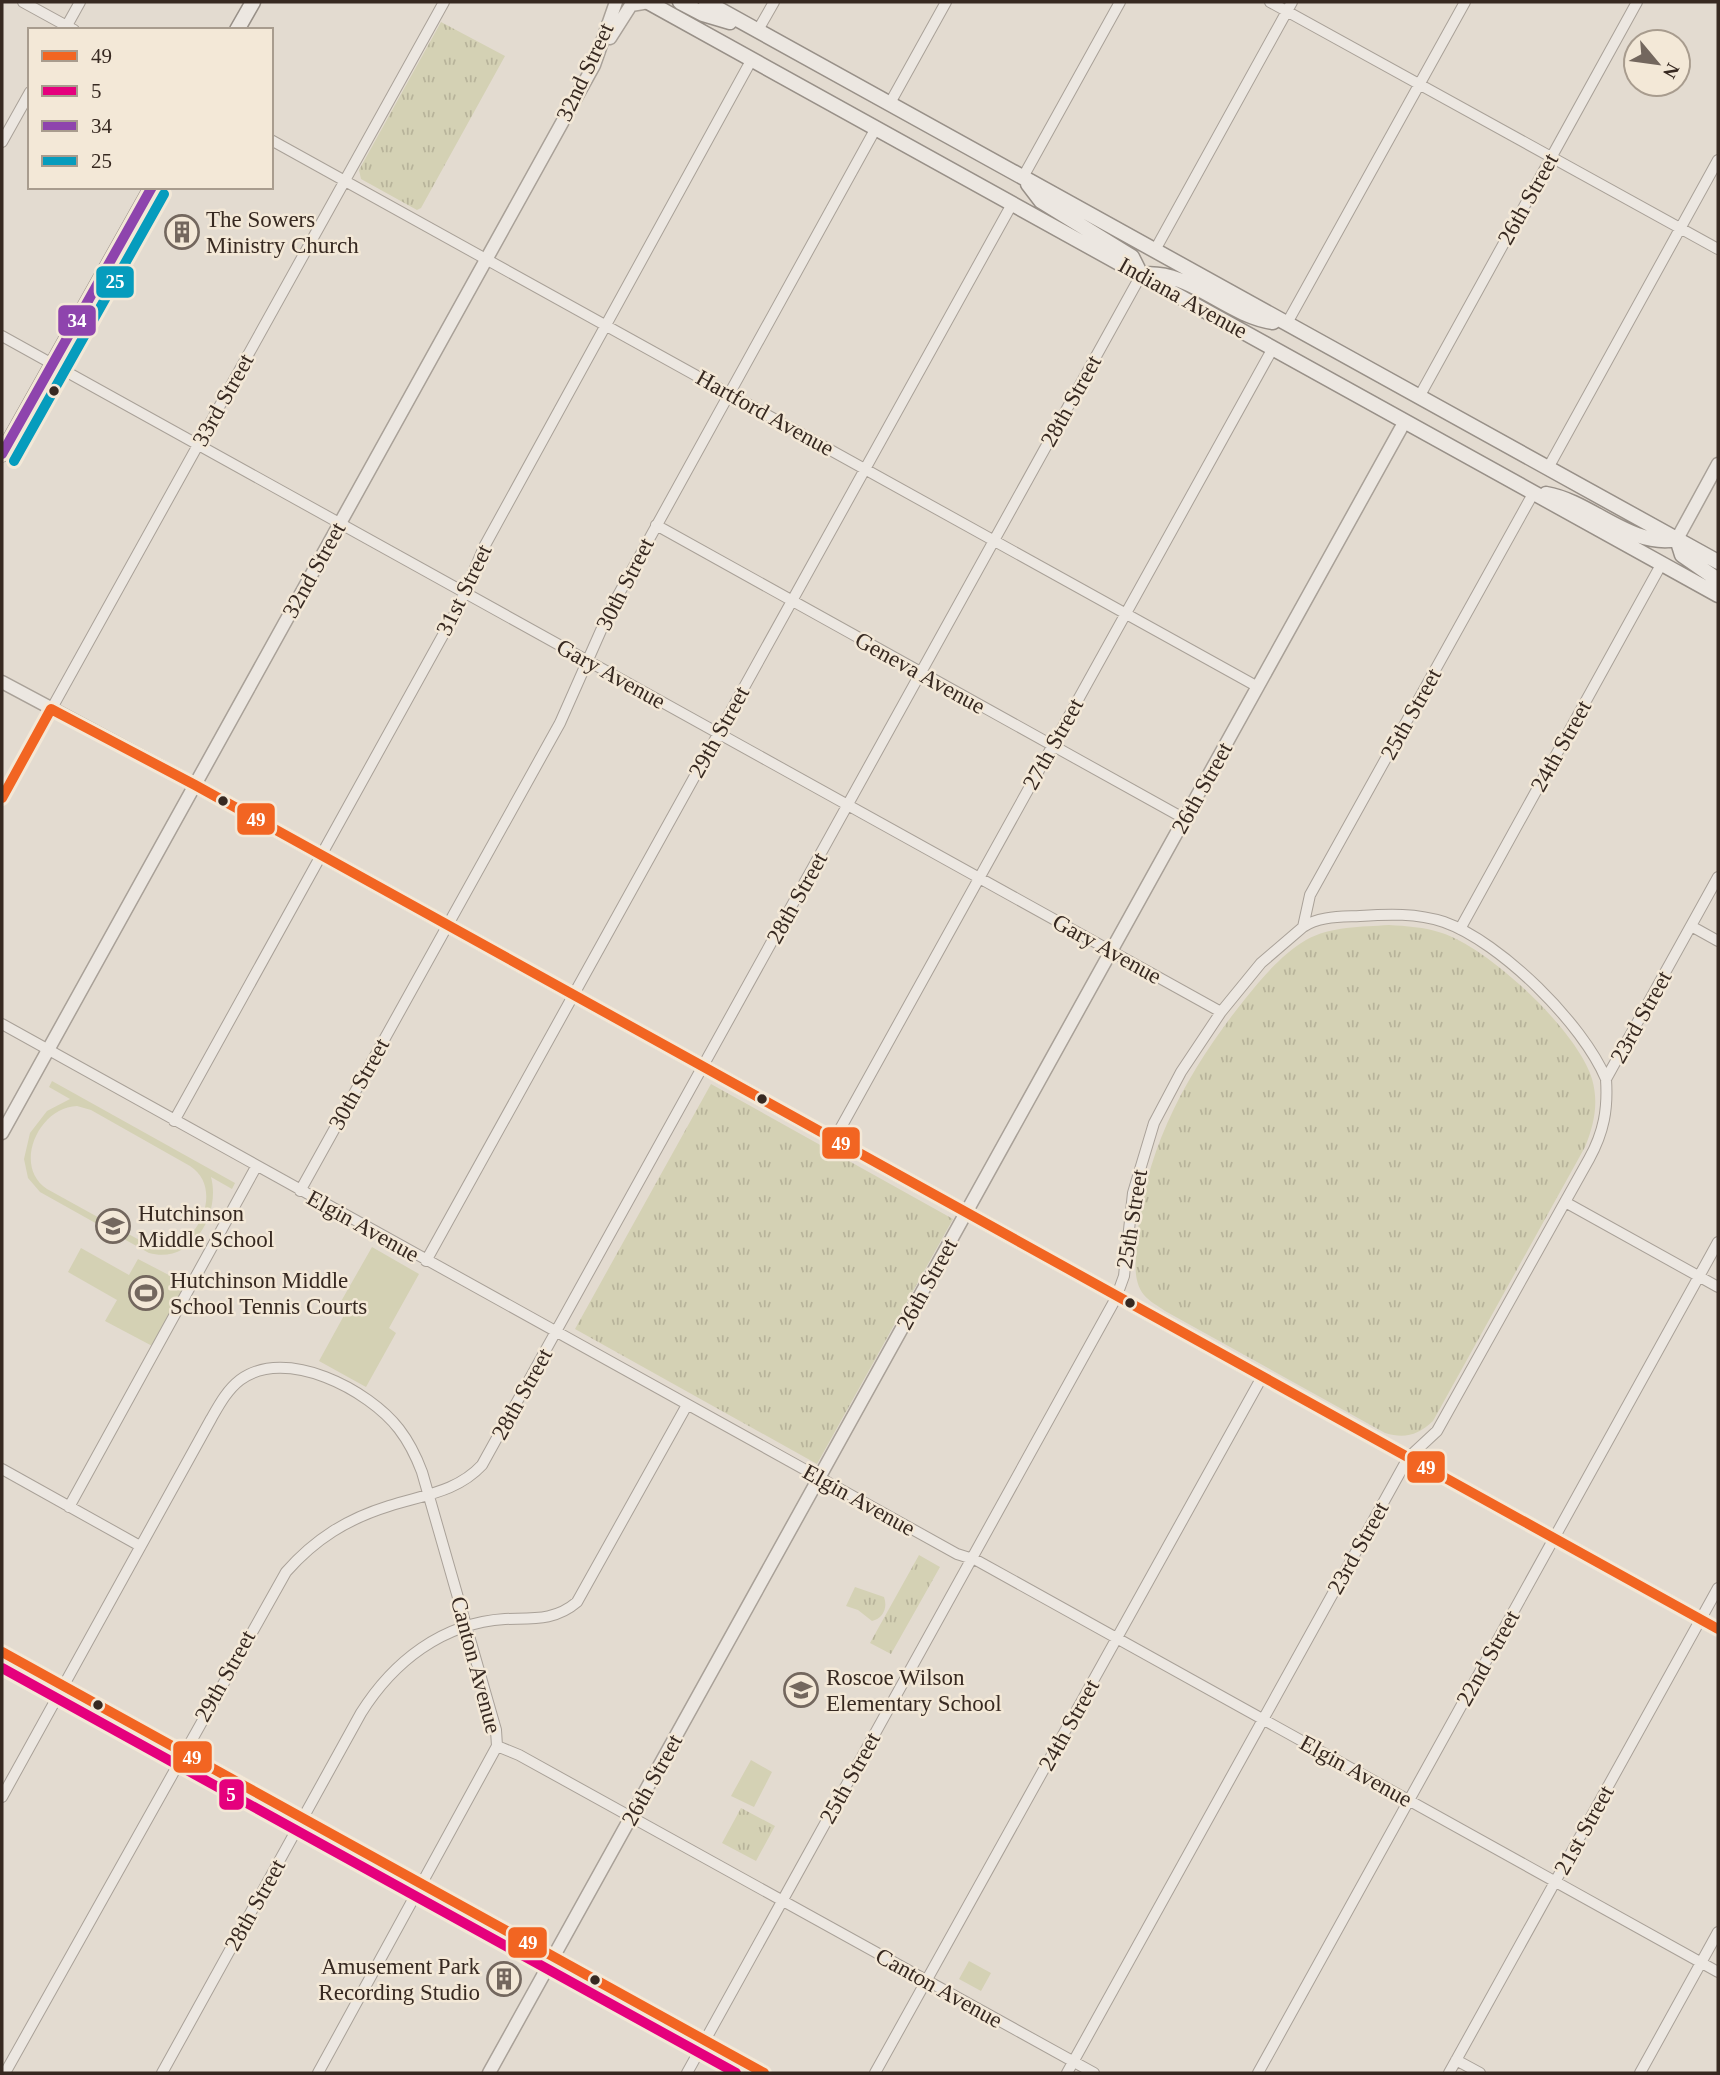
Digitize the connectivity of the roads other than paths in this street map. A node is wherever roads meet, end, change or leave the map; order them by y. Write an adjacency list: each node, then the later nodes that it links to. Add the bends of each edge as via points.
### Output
1 (23, 2): 16 (street)
2 (80, 2): 16 (street)
3 (253, 2): 17 (main road)
4 (444, 2): 30 (street, 33rd Street)
5 (616, 2): 20 (street, 32nd Street)
6 (649, 2): 19 (main road, Indiana Avenue); 20 (street, via 631,5)
7 (680, 2): 18 (main road, via 703,14)
8 (706, 2): 18 (main road, Indiana Avenue)
9 (774, 2): 18 (street)
10 (946, 2): 23 (street)
11 (1119, 2): 29 (street)
12 (1270, 2): 15 (street)
13 (1465, 2): 21 (street)
14 (1637, 2): 27 (street, 26th Street)
15 (1289, 6): 21 (street); 35 (street)
16 (68, 28)
17 (238, 28)
18 (758, 30): 23 (main road, Indiana Avenue)
19 (752, 59): 24 (main road, Indiana Avenue); 39 (street, 31st Street)
20 (594, 65): 36 (street, 32nd Street)
21 (1419, 85): 27 (street); 38 (street)
22 (28, 96): 26 (street)
23 (890, 103): 29 (main road, Indiana Avenue)
24 (876, 128): 32 (main road, Indiana Avenue); 43 (street, 30th Street)
25 (273, 141): 30 (street, Hartford Avenue)
26 (2, 142)
27 (1551, 158): 33 (street); 44 (street, 26th Street)
28 (1718, 160): 33 (street)
29 (1023, 177): 35 (main road, Indiana Avenue); 37 (main road, via 1041,201 1132,257)
30 (345, 180): 36 (street, Hartford Avenue); 46 (street, 33rd Street)
31 (151, 189): 42 (main road)
32 (1013, 204): 37 (main road, Indiana Avenue); 50 (street, 29th Street)
33 (1680, 228): 34 (street); 49 (street)
34 (1718, 249)
35 (1155, 250): 38 (main road, Indiana Avenue)
36 (486, 259): 39 (street, Hartford Avenue); 52 (street, 32nd Street)
37 (1141, 275): 38 (main road, via 1156,272 1241,313); 41 (main road, Indiana Avenue); 55 (street, 28th Street)
38 (1287, 323): 44 (main road, Indiana Avenue)
39 (606, 326): 43 (street, Hartford Avenue); 59 (street, 31st Street, via 484,547)
40 (2, 336): 42 (street, Gary Avenue)
41 (1273, 348): 45 (main road, Indiana Avenue); 62 (street, 27th Street)
42 (52, 364): 46 (street, Gary Avenue); 47 (main road)
43 (729, 394): 50 (street, Hartford Avenue); 53 (street, 30th Street)
44 (1419, 397): 49 (main road, Indiana Avenue)
45 (1405, 421): 51 (main road, Indiana Avenue); 66 (street, 26th Street)
46 (198, 445): 52 (street, Gary Avenue); 67 (street, 33rd Street)
47 (2, 454)
48 (1718, 464): 54 (street)
49 (1548, 468): 54 (main road, Indiana Avenue)
50 (865, 469): 55 (street, Hartford Avenue); 61 (street, 29th Street)
51 (1534, 492): 54 (main road, via 1566,498 1649,540); 57 (main road, Indiana Avenue); 79 (street, 25th Street, via 1310,895)
52 (340, 523): 59 (street, Gary Avenue); 70 (street, 32nd Street)
53 (656, 525): 61 (street, Geneva Avenue); 63 (street, 30th Street)
54 (1677, 539): 56 (main road, Indiana Avenue); 58 (main road, via 1682,555)
55 (994, 540): 62 (street, Hartford Avenue); 64 (street, 28th Street)
56 (1718, 562)
57 (1662, 563): 60 (main road, Indiana Avenue); 80 (street, 24th Street)
58 (1718, 580)
59 (464, 593): 63 (street, Gary Avenue); 74 (street, 31st Street)
60 (1718, 595)
61 (792, 602): 64 (street, Geneva Avenue); 68 (street, 29th Street)
62 (1126, 614): 66 (street, Hartford Avenue); 69 (street, 27th Street)
63 (587, 662): 68 (street, Gary Avenue); 77 (street, 30th Street, via 560,723)
64 (921, 673): 69 (street, Geneva Avenue); 72 (street, 28th Street)
65 (2, 682): 67 (street)
66 (1258, 687): 73 (street, 26th Street)
67 (51, 709): 70 (street); 71 (street, 33rd Street)
68 (719, 734): 72 (street, Gary Avenue); 83 (street, 29th Street)
69 (1052, 746): 73 (street, Geneva Avenue); 76 (street, 27th Street)
70 (195, 786): 74 (street); 86 (street, 32nd Street)
71 (2, 799)
72 (848, 805): 76 (street, Gary Avenue); 87 (street, 28th Street)
73 (1185, 819): 82 (street, 26th Street)
74 (320, 856): 77 (street); 89 (street, 31st Street)
75 (1718, 877): 78 (street, 23rd Street)
76 (979, 878): 82 (street, Gary Avenue); 91 (street, 27th Street)
77 (447, 926): 83 (street); 93 (street, 30th Street)
78 (1691, 926): 81 (street); 88 (street, 23rd Street)
79 (1303, 928): 80 (street, via 1332,918 1387,914 1425,917); 84 (street, 25th Street, via 1261,963)
80 (1460, 929): 88 (street, via 1495,951 1538,989 1593,1052)
81 (1718, 941)
82 (1111, 952): 84 (street, Gary Avenue); 95 (street, 26th Street)
83 (573, 996): 87 (street); 97 (street, 29th Street)
84 (1221, 1012): 100 (street, 25th Street, via 1181,1072 1143,1155 1133,1193 1124,1276)
85 (2, 1024): 86 (street, Elgin Avenue)
86 (48, 1050): 89 (street, Elgin Avenue); 90 (street, 32nd Street)
87 (703, 1068): 91 (street); 101 (street, 28th Street)
88 (1606, 1079): 94 (street, 23rd Street, via 1603,1130)
89 (174, 1121): 92 (street, Elgin Avenue)
90 (2, 1133)
91 (834, 1140): 95 (street)
92 (257, 1167): 93 (street, Elgin Avenue); 108 (street)
93 (300, 1191): 97 (street, Elgin Avenue)
94 (1565, 1202): 98 (street); 104 (street, 23rd Street, via 1437,1431)
95 (966, 1214): 100 (street); 106 (street, 26th Street)
96 (1718, 1242): 98 (street, 22nd Street)
97 (426, 1261): 101 (street, Elgin Avenue)
98 (1699, 1277): 99 (street); 109 (street, 22nd Street)
99 (1718, 1287)
100 (1116, 1297): 102 (street); 111 (street, 25th Street)
101 (556, 1332): 103 (street, Elgin Avenue); 107 (street, 28th Street, via 482,1465 468,1479)
102 (1262, 1377): 104 (street); 116 (street, 24th Street)
103 (688, 1405): 106 (street, Elgin Avenue); 114 (street, via 577,1602 553,1616)
104 (1408, 1458): 109 (street); 119 (street, 23rd Street)
105 (2, 1469): 108 (street)
106 (819, 1479): 111 (street, Elgin Avenue); 125 (street, 26th Street)
107 (428, 1494): 110 (street, Canton Avenue, via 416,1454 398,1428 359,1396 325,1377 288,1367 260,1371 241,1379 224,1398); 114 (street, Canton Avenue); 121 (street, 29th Street, via 363,1515 302,1554 273,1590)
108 (69, 1507): 110 (street)
109 (1554, 1538): 113 (street); 123 (street, 22nd Street)
110 (140, 1546): 118 (street)
111 (972, 1559): 116 (street, Elgin Avenue); 128 (street, 25th Street)
112 (1718, 1588): 113 (street, 21st Street)
113 (1701, 1619): 115 (street); 126 (street, 21st Street)
114 (467, 1625): 120 (street, Canton Avenue); 124 (street, 28th Street, via 422,1648 385,1678)
115 (1718, 1629)
116 (1117, 1638): 119 (street, Elgin Avenue); 133 (street, 24th Street)
117 (2, 1652): 118 (street)
118 (63, 1685): 121 (street); 122 (street)
119 (1263, 1720): 123 (street, Elgin Avenue); 136 (street, 23rd Street)
120 (497, 1746): 125 (street, Canton Avenue); 127 (street)
121 (184, 1752): 124 (street); 137 (street, 29th Street)
122 (2, 1797)
123 (1409, 1800): 126 (street, Elgin Avenue); 146 (street, 22nd Street)
124 (303, 1818): 127 (street); 138 (street, 28th Street)
125 (631, 1818): 128 (street, Canton Avenue); 130 (street, 26th Street)
126 (1555, 1881): 131 (street, Elgin Avenue); 135 (street, 21st Street)
127 (423, 1884): 130 (street); 139 (street)
128 (782, 1901): 133 (street, Canton Avenue); 134 (street, 25th Street)
129 (1718, 1932): 131 (street)
130 (554, 1957): 134 (street); 140 (street, 26th Street)
131 (1701, 1962): 132 (street, Elgin Avenue); 149 (street)
132 (1718, 1972)
133 (927, 1981): 136 (street, Canton Avenue); 143 (street, 24th Street)
134 (705, 2040): 141 (street, 25th Street); 142 (street)
135 (1456, 2060): 147 (street, 21st Street); 148 (street)
136 (1073, 2062): 144 (street, 23rd Street); 145 (street, Canton Avenue)
137 (5, 2073)
138 (162, 2073)
139 (318, 2073)
140 (489, 2073)
141 (687, 2073)
142 (764, 2073)
143 (875, 2073)
144 (1067, 2073)
145 (1094, 2073)
146 (1258, 2073)
147 (1449, 2073)
148 (1480, 2073)
149 (1640, 2073)

